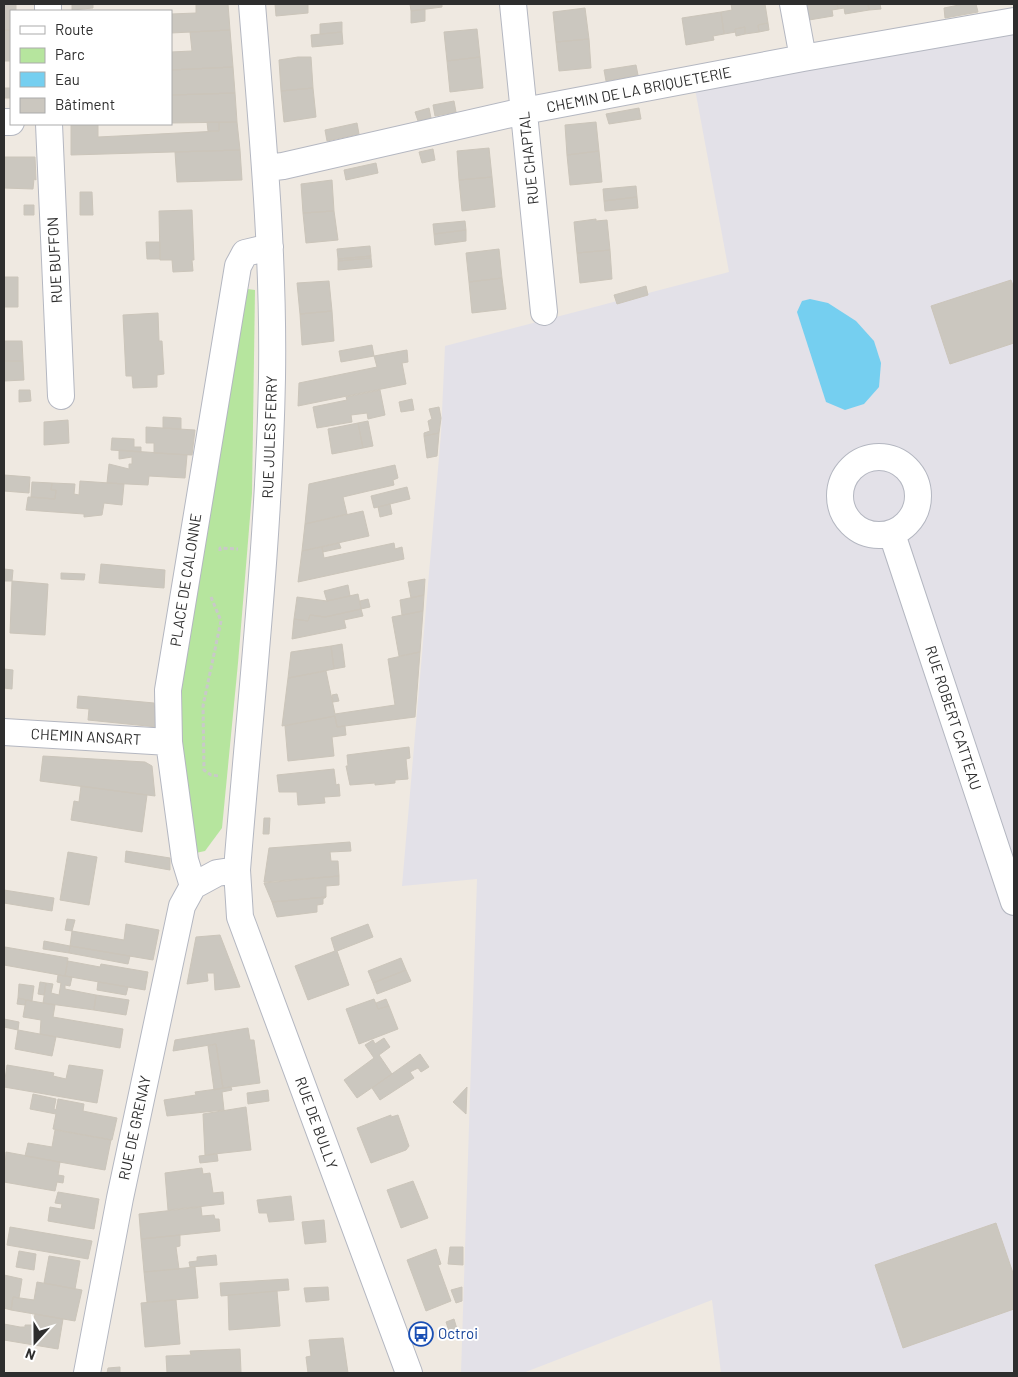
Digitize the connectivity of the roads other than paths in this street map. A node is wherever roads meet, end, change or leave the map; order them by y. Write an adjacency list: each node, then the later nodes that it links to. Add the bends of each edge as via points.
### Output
1 (252, 4): 8 (street, RUE JULES FERRY)
2 (513, 4): 6 (street, RUE CHAPTAL)
3 (793, 4): 5 (street)
4 (1014, 21): 5 (street, CHEMIN DE LA BRIQUETERIE)
5 (803, 58): 6 (street, CHEMIN DE LA BRIQUETERIE)
6 (524, 111): 8 (street, CHEMIN DE LA BRIQUETERIE); 10 (street, RUE CHAPTAL)
7 (49, 125): 11 (street, RUE BUFFON)
8 (266, 168): 9 (street, RUE JULES FERRY)
9 (270, 247): 14 (street, PLACE DE CALONNE, via 245,253 238,266 168,690); 15 (street, RUE JULES FERRY, via 272,376 269,480)
10 (544, 312)
11 (61, 396)
12 (892, 534): 17 (street, RUE ROBERT CATTEAU)
13 (4, 732): 14 (street, CHEMIN ANSART)
14 (169, 742): 16 (street, PLACE DE CALONNE, via 185,860)
15 (237, 870): 16 (street, via 217,873); 19 (street, RUE DE BULLY, via 240,917)
16 (193, 886): 18 (street, RUE DE GRENAY, via 182,906 120,1198)
17 (1014, 902)
18 (87, 1373)
19 (409, 1373)

